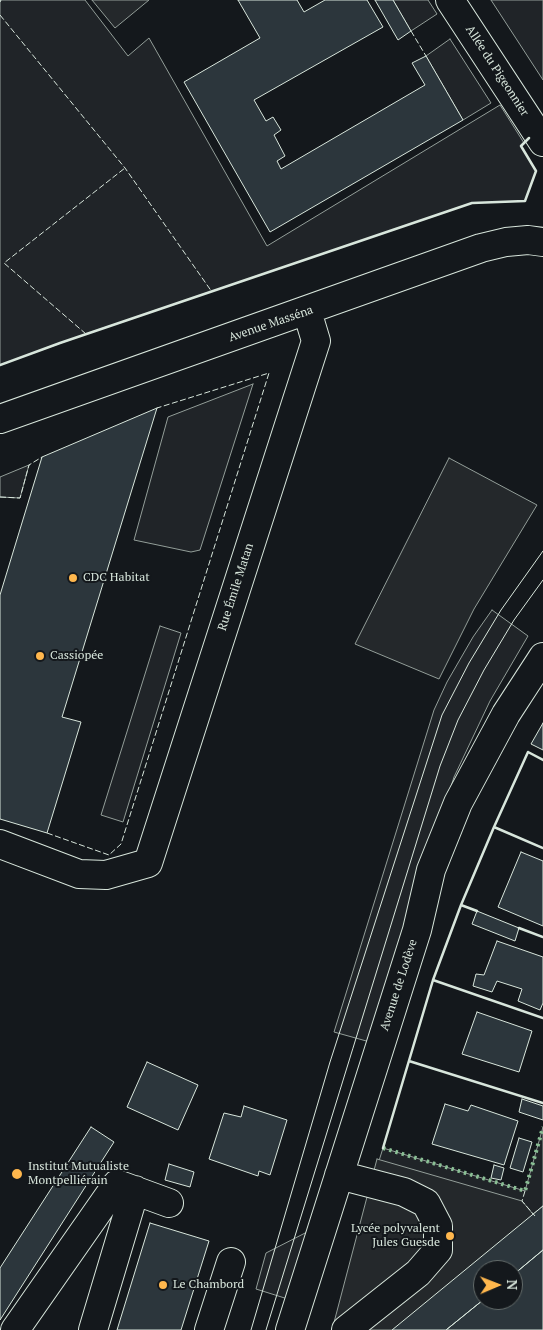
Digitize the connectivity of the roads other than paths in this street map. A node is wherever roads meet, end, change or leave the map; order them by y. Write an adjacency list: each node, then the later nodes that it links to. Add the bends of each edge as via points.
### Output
1 (450, 0): 2 (street, Allée du Pigeonnier)
2 (543, 142)
3 (543, 242): 4 (street, Avenue Masséna, via 506,242 481,248)
4 (307, 311): 5 (street, Avenue Masséna); 7 (street, Rue Émile Matan, via 316,341 148,863 106,875 79,874)
5 (0, 420)
6 (543, 657): 8 (street, Avenue de Lodève, via 506,714 458,803 431,870 417,930)
7 (0, 844)
8 (339, 1174): 15 (street, Avenue de Lodève); 16 (street, via 419,1199 426,1203 438,1226 438,1250 418,1273)
9 (134, 1190): 10 (street); 12 (street, via 117,1184); 13 (street)
10 (168, 1203)
11 (231, 1262): 14 (street)
12 (15, 1330)
13 (93, 1330)
14 (209, 1330)
15 (290, 1330)
16 (346, 1330)

